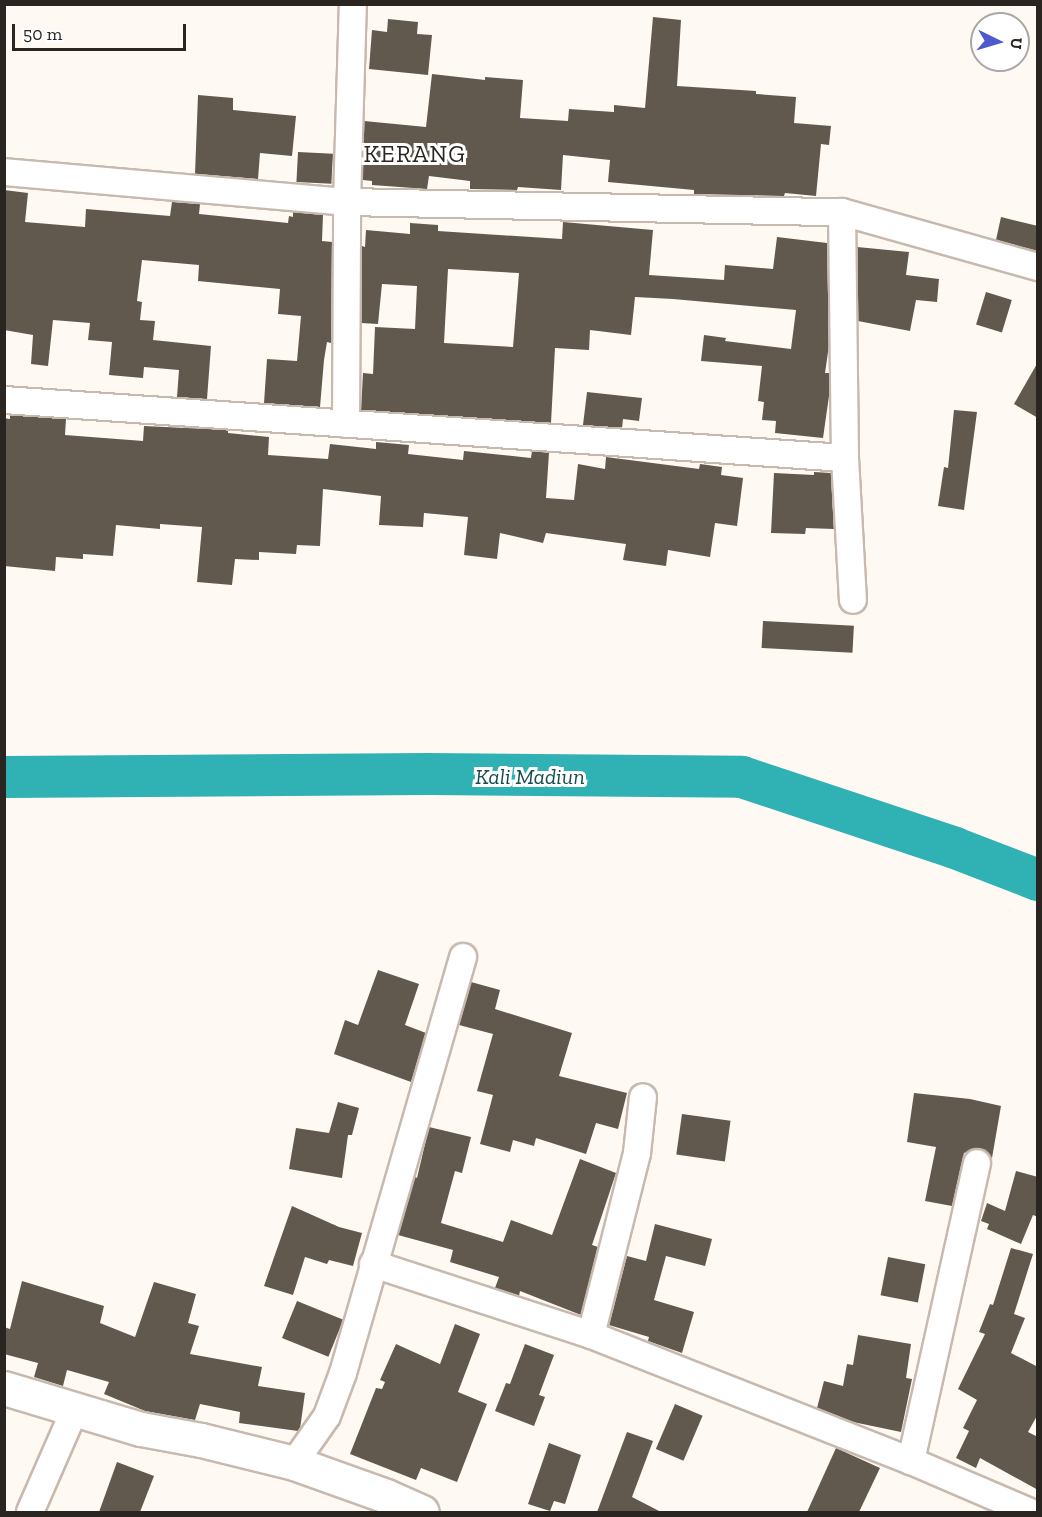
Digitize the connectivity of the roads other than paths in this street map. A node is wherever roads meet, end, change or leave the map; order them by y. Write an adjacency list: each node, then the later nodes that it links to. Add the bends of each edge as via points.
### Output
1 (353, 4): 3 (street)
2 (4, 172): 3 (street)
3 (347, 202): 4 (street); 7 (street)
4 (842, 212): 5 (street); 8 (street)
5 (1038, 267)
6 (4, 400): 7 (street)
7 (346, 424): 8 (street)
8 (844, 458): 9 (street)
9 (853, 600)
10 (463, 957): 13 (street)
11 (643, 1097): 14 (street, via 637,1153)
12 (977, 1163): 17 (street)
13 (373, 1264): 14 (street); 18 (street, via 327,1416)
14 (591, 1335): 17 (street)
15 (4, 1388): 16 (street)
16 (75, 1409): 18 (street, via 141,1429); 19 (street)
17 (911, 1461): 21 (street)
18 (294, 1463): 20 (street)
19 (30, 1512)
20 (422, 1512)
21 (1030, 1512)

